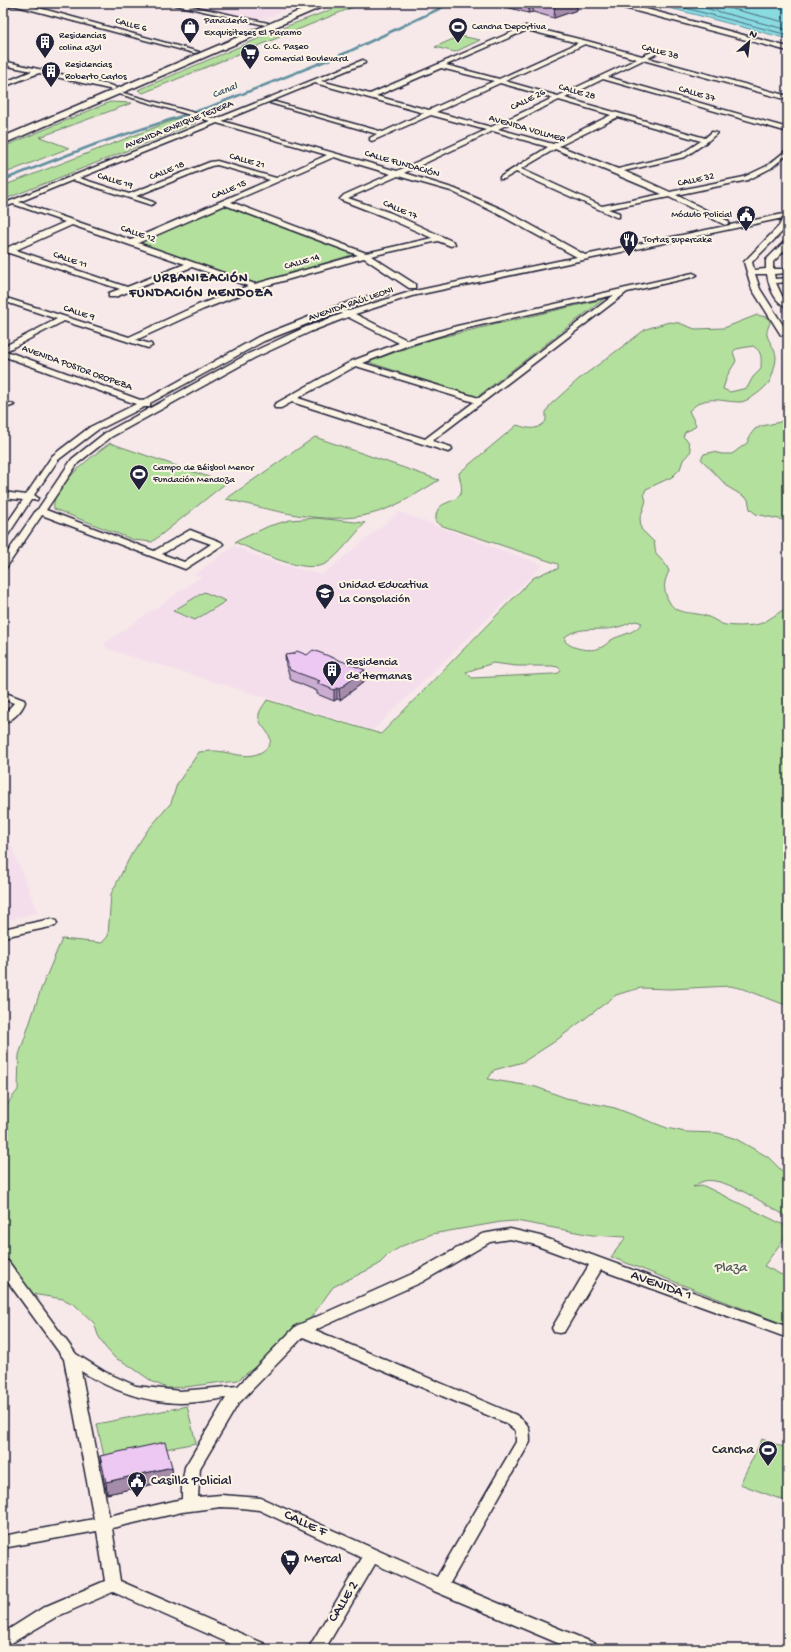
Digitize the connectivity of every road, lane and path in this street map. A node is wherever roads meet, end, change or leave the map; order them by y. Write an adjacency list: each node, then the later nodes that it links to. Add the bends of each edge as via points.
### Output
1 (13, 3): 7 (street); 12 (street, CALLE 6)
2 (170, 3): 8 (street)
3 (310, 3): 8 (main road)
4 (327, 3): 23 (main road)
5 (616, 3): 11 (street)
6 (632, 3): 10 (street)
7 (3, 7)
8 (265, 23): 12 (main road)
9 (585, 42): 14 (street, CALLE 38); 17 (street, CALLE 38, via 526,28); 20 (street)
10 (788, 45)
11 (788, 49)
12 (196, 52): 23 (main road)
13 (654, 53): 14 (street, CALLE 26)
14 (643, 58): 19 (street, CALLE 26); 26 (street, CALLE 38)
15 (362, 62): 21 (street, AVENIDA ENRIQUE TEJERA)
16 (3, 63): 18 (street)
17 (441, 66): 20 (street, CALLE 28); 24 (street)
18 (38, 71): 22 (street); 23 (street)
19 (602, 77): 25 (street, CALLE 26); 32 (street, CALLE 37)
20 (500, 80): 25 (street, CALLE 28); 28 (street)
21 (313, 81): 24 (street, AVENIDA VOLLMER); 30 (street, AVENIDA ENRIQUE TEJERA)
22 (3, 85)
23 (115, 90): 30 (street, CALLE FUNDACIÓN); 35 (main road); 38 (main road)
24 (371, 96): 28 (street, AVENIDA VOLLMER)
25 (558, 97): 29 (street, CALLE 28); 31 (street, CALLE 26)
26 (788, 98)
27 (273, 103): 34 (street)
28 (431, 112): 31 (street, AVENIDA VOLLMER); 34 (street)
29 (618, 114): 37 (street, CALLE 28); 39 (street)
30 (216, 121): 41 (street, CALLE FUNDACIÓN); 46 (street, AVENIDA ENRIQUE TEJERA)
31 (492, 129): 39 (street, AVENIDA VOLLMER); 45 (street, CALLE 26)
32 (788, 130)
33 (714, 133): 37 (street)
34 (384, 134): 36 (street)
35 (3, 135)
36 (372, 139)
37 (706, 140): 44 (street, via 683,156)
38 (3, 141)
39 (554, 146): 43 (street); 44 (street, AVENIDA VOLLMER)
40 (788, 151): 49 (street, CALLE 32, via 769,167 746,179)
41 (334, 155): 45 (street, CALLE FUNDACIÓN); 48 (street, CALLE 15)
42 (210, 164): 48 (street, CALLE 21, via 223,164); 50 (street, CALLE 18)
43 (515, 169): 47 (street); 56 (street)
44 (617, 171): 49 (street, AVENIDA VOLLMER)
45 (397, 174): 51 (street, CALLE 26); 66 (street, CALLE FUNDACIÓN, via 453,190 501,212)
46 (72, 178): 50 (street, CALLE 19); 52 (street, AVENIDA ENRIQUE TEJERA)
47 (502, 178)
48 (277, 180): 54 (street, CALLE 15)
49 (671, 195): 56 (street, CALLE 32); 60 (street, AVENIDA VOLLMER)
50 (130, 196): 53 (street, CALLE 19)
51 (346, 196): 61 (street, CALLE 17, via 343,199)
52 (13, 202): 55 (street, AVENIDA ENRIQUE TEJERA); 59 (street, CALLE 12)
53 (151, 202)
54 (225, 202): 62 (street, CALLE 15); 67 (street)
55 (3, 206)
56 (601, 208): 58 (street)
57 (788, 212): 60 (street, AVENIDA RAÚL LEONI); 68 (street, AVENIDA RAÚL LEONI); 72 (street, via 782,227 748,262)
58 (616, 216)
59 (72, 222): 62 (street, CALLE 12); 65 (street)
60 (725, 223): 66 (street, AVENIDA RAÚL LEONI)
61 (440, 238): 64 (street, CALLE 17); 67 (street, CALLE 14)
62 (132, 243): 69 (street, CALLE 12)
63 (788, 243): 70 (street, via 771,259)
64 (451, 244)
65 (6, 251): 78 (street, CALLE 11)
66 (575, 252): 68 (street, CALLE FUNDACIÓN); 77 (street, AVENIDA RAÚL LEONI)
67 (365, 255): 76 (street, CALLE 14); 77 (street)
68 (585, 258): 84 (street, AVENIDA RAÚL LEONI, via 410,294)
69 (192, 264): 76 (street, CALLE 12); 78 (street)
70 (769, 271): 71 (street); 72 (street); 75 (street)
71 (788, 271)
72 (751, 272): 86 (street, via 756,289)
73 (693, 275): 79 (street)
74 (788, 280): 75 (street)
75 (771, 281): 82 (street, via 782,302)
76 (255, 286): 87 (street, CALLE 14)
77 (412, 286): 83 (street, AVENIDA RAÚL LEONI)
78 (126, 289): 80 (street)
79 (625, 290): 88 (street, via 457,328); 94 (street)
80 (112, 295)
81 (3, 299): 85 (street, CALLE 9)
82 (788, 305)
83 (337, 309): 84 (street); 95 (street, AVENIDA RAÚL LEONI, via 261,338)
84 (348, 314): 88 (street); 97 (street, AVENIDA RAÚL LEONI, via 250,356)
85 (63, 319): 87 (street, CALLE 9); 90 (street)
86 (784, 333)
87 (129, 340): 89 (street, CALLE 9)
88 (406, 343): 92 (street)
89 (148, 346)
90 (3, 350)
91 (3, 353): 95 (street, AVENIDA POSTOR OROPEZA)
92 (355, 363): 93 (street); 94 (street)
93 (292, 399): 96 (street); 98 (street)
94 (480, 401): 98 (street)
95 (142, 404): 97 (street, AVENIDA POSTOR OROPEZA); 101 (street, AVENIDA RAÚL LEONI, via 94,429 55,458)
96 (278, 406)
97 (156, 408): 102 (street, AVENIDA RAÚL LEONI, via 108,435 74,461)
98 (426, 442): 99 (street)
99 (448, 449)
100 (3, 495): 101 (street)
101 (28, 498): 102 (street); 104 (street, AVENIDA RAÚL LEONI)
102 (47, 500): 103 (street, AVENIDA RAÚL LEONI)
103 (39, 511): 105 (street); 106 (street, AVENIDA RAÚL LEONI)
104 (3, 536)
105 (155, 554): 105 (street, via 185,566 218,544 190,533)
106 (3, 566)
107 (3, 695): 108 (street, via 20,702 14,712)
108 (3, 720)
109 (51, 923): 110 (street)
110 (3, 933)
111 (598, 1263): 113 (street); 114 (street, AVENIDA 1, via 535,1240 510,1234 486,1238 417,1278); 115 (street, AVENIDA 1)
112 (3, 1265): 116 (street)
113 (559, 1328)
114 (301, 1330): 117 (street); 123 (street, via 511,1419 524,1429 523,1442)
115 (788, 1333)
116 (71, 1358): 117 (street, via 100,1376 134,1391 180,1397); 119 (street)
117 (241, 1391): 118 (street, via 193,1467)
118 (190, 1503): 119 (street, CALLE F); 121 (street, CALLE F, via 225,1500 261,1504)
119 (103, 1523): 120 (street, CALLE F); 122 (street)
120 (3, 1542)
121 (372, 1555): 123 (street, CALLE F); 126 (street, CALLE 2)
122 (113, 1585): 124 (street, via 50,1612); 125 (street)
123 (440, 1586): 127 (street, CALLE F)
124 (3, 1641)
125 (259, 1649)
126 (316, 1649)
127 (590, 1649)

